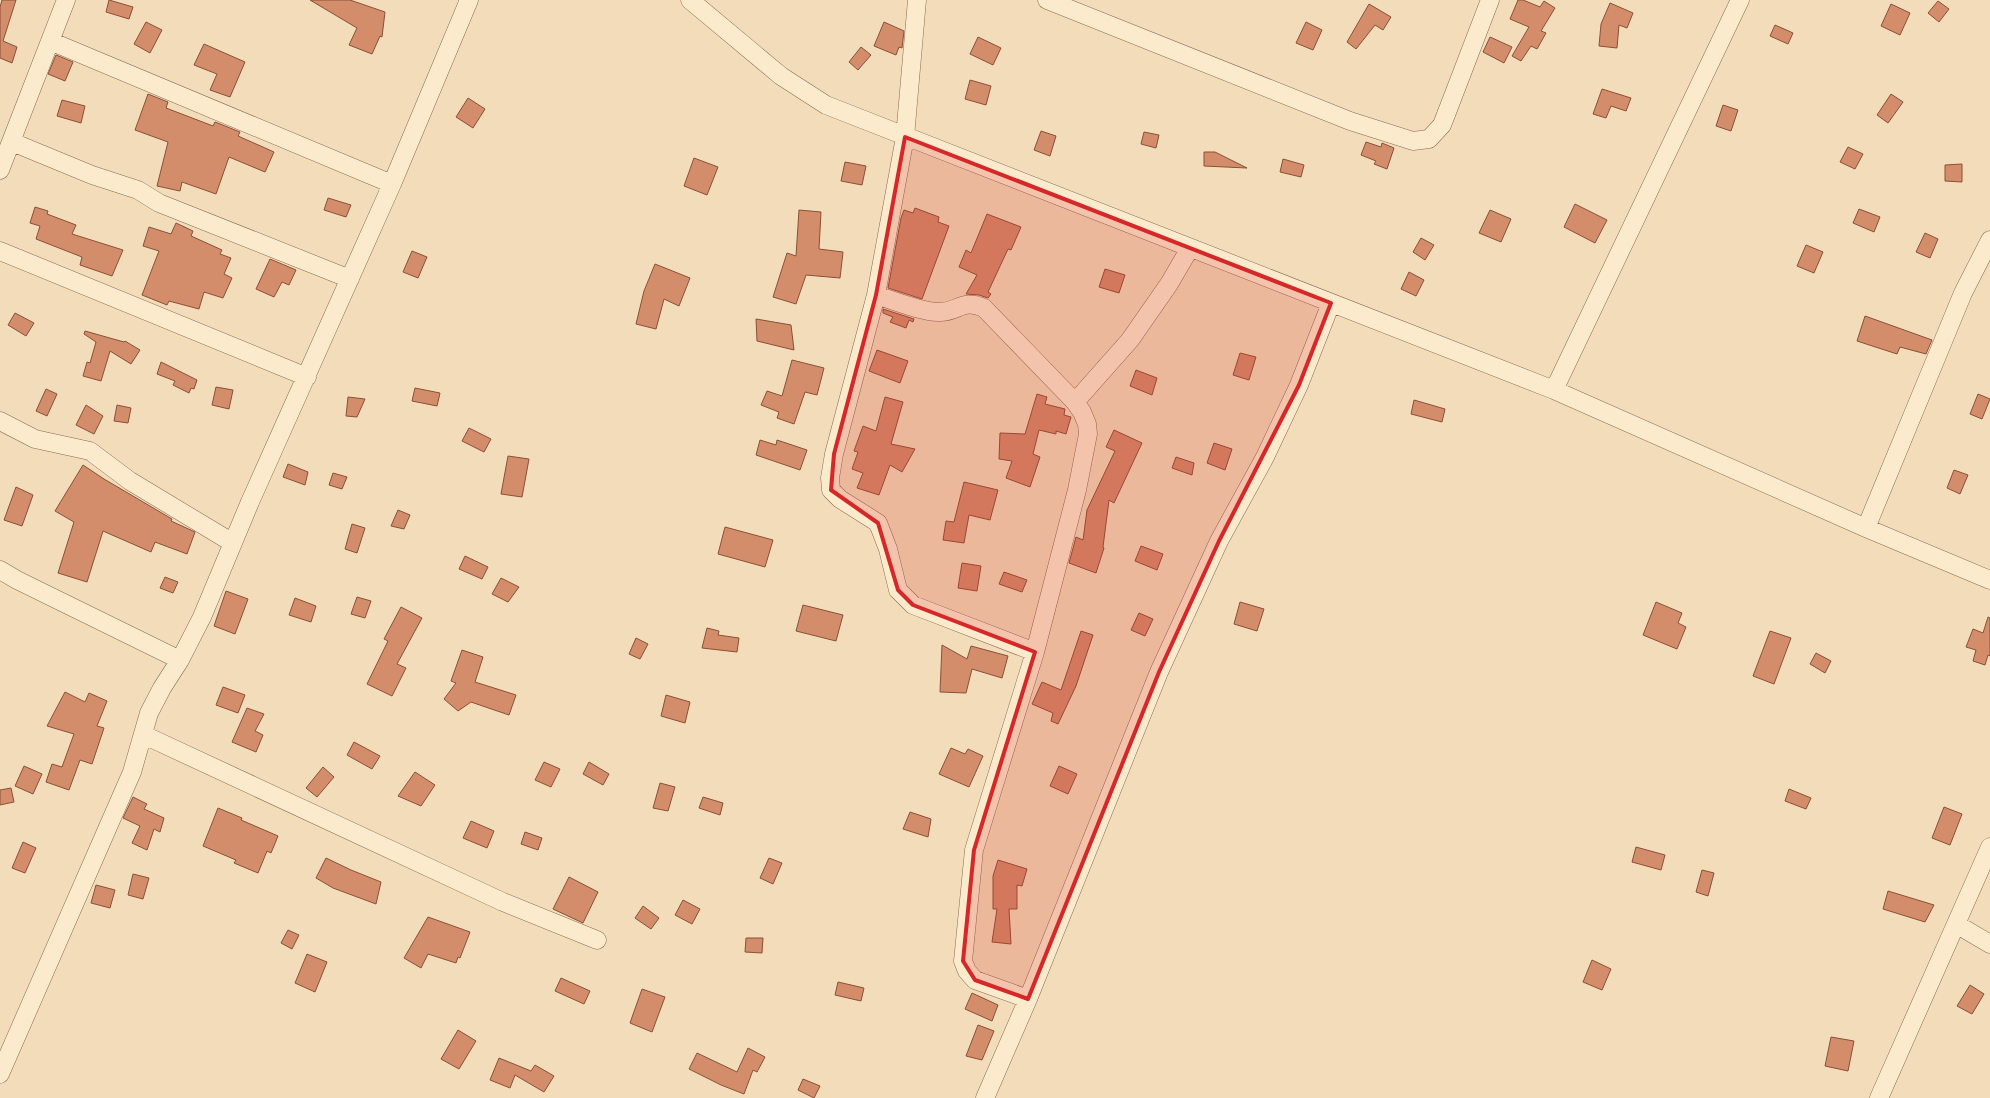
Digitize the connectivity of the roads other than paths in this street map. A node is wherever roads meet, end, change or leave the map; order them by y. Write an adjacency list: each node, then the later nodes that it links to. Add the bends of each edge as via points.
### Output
1 (66, 0): 8 (street)
2 (469, 0): 12 (street)
3 (690, 0): 9 (street, via 781,76 826,105)
4 (917, 0): 9 (street)
5 (1046, 0): 6 (street, via 1350,121 1413,141 1429,139 1442,125)
6 (1490, 0)
7 (1740, 0): 20 (street)
8 (50, 41): 10 (street); 12 (street)
9 (905, 137): 14 (street); 17 (street)
10 (12, 142): 11 (street); 16 (street, via 138,190 159,203)
11 (0, 170)
12 (392, 184): 16 (street)
13 (1990, 240): 23 (street, via 1963,293)
14 (1190, 248): 18 (street); 21 (street, via 1130,340)
15 (0, 251): 19 (street)
16 (350, 279): 19 (street)
17 (876, 295): 21 (street, via 940,312 963,304 984,308); 27 (street, via 834,454 831,490 878,523 898,590 913,605)
18 (1331, 303): 20 (street); 34 (street, via 1299,385 1265,458 1219,542 1159,672)
19 (307, 377): 24 (street)
20 (1554, 390): 23 (street)
21 (1075, 402): 27 (street, via 1087,424 1088,434 1077,490)
22 (0, 421): 24 (street, via 35,439 90,451 130,481)
23 (1866, 528): 26 (street)
24 (233, 544): 28 (street)
25 (0, 570): 28 (street)
26 (1990, 580)
27 (1035, 652): 34 (street, via 974,850 963,961 975,980)
28 (180, 660): 29 (street, via 149,713)
29 (144, 735): 32 (street, via 503,902); 35 (street, via 132,772)
30 (1990, 847): 31 (street)
31 (1956, 924): 33 (street); 37 (street)
32 (597, 940)
33 (1990, 944)
34 (1028, 999): 36 (street)
35 (2, 1065)
36 (985, 1098)
37 (1879, 1098)

